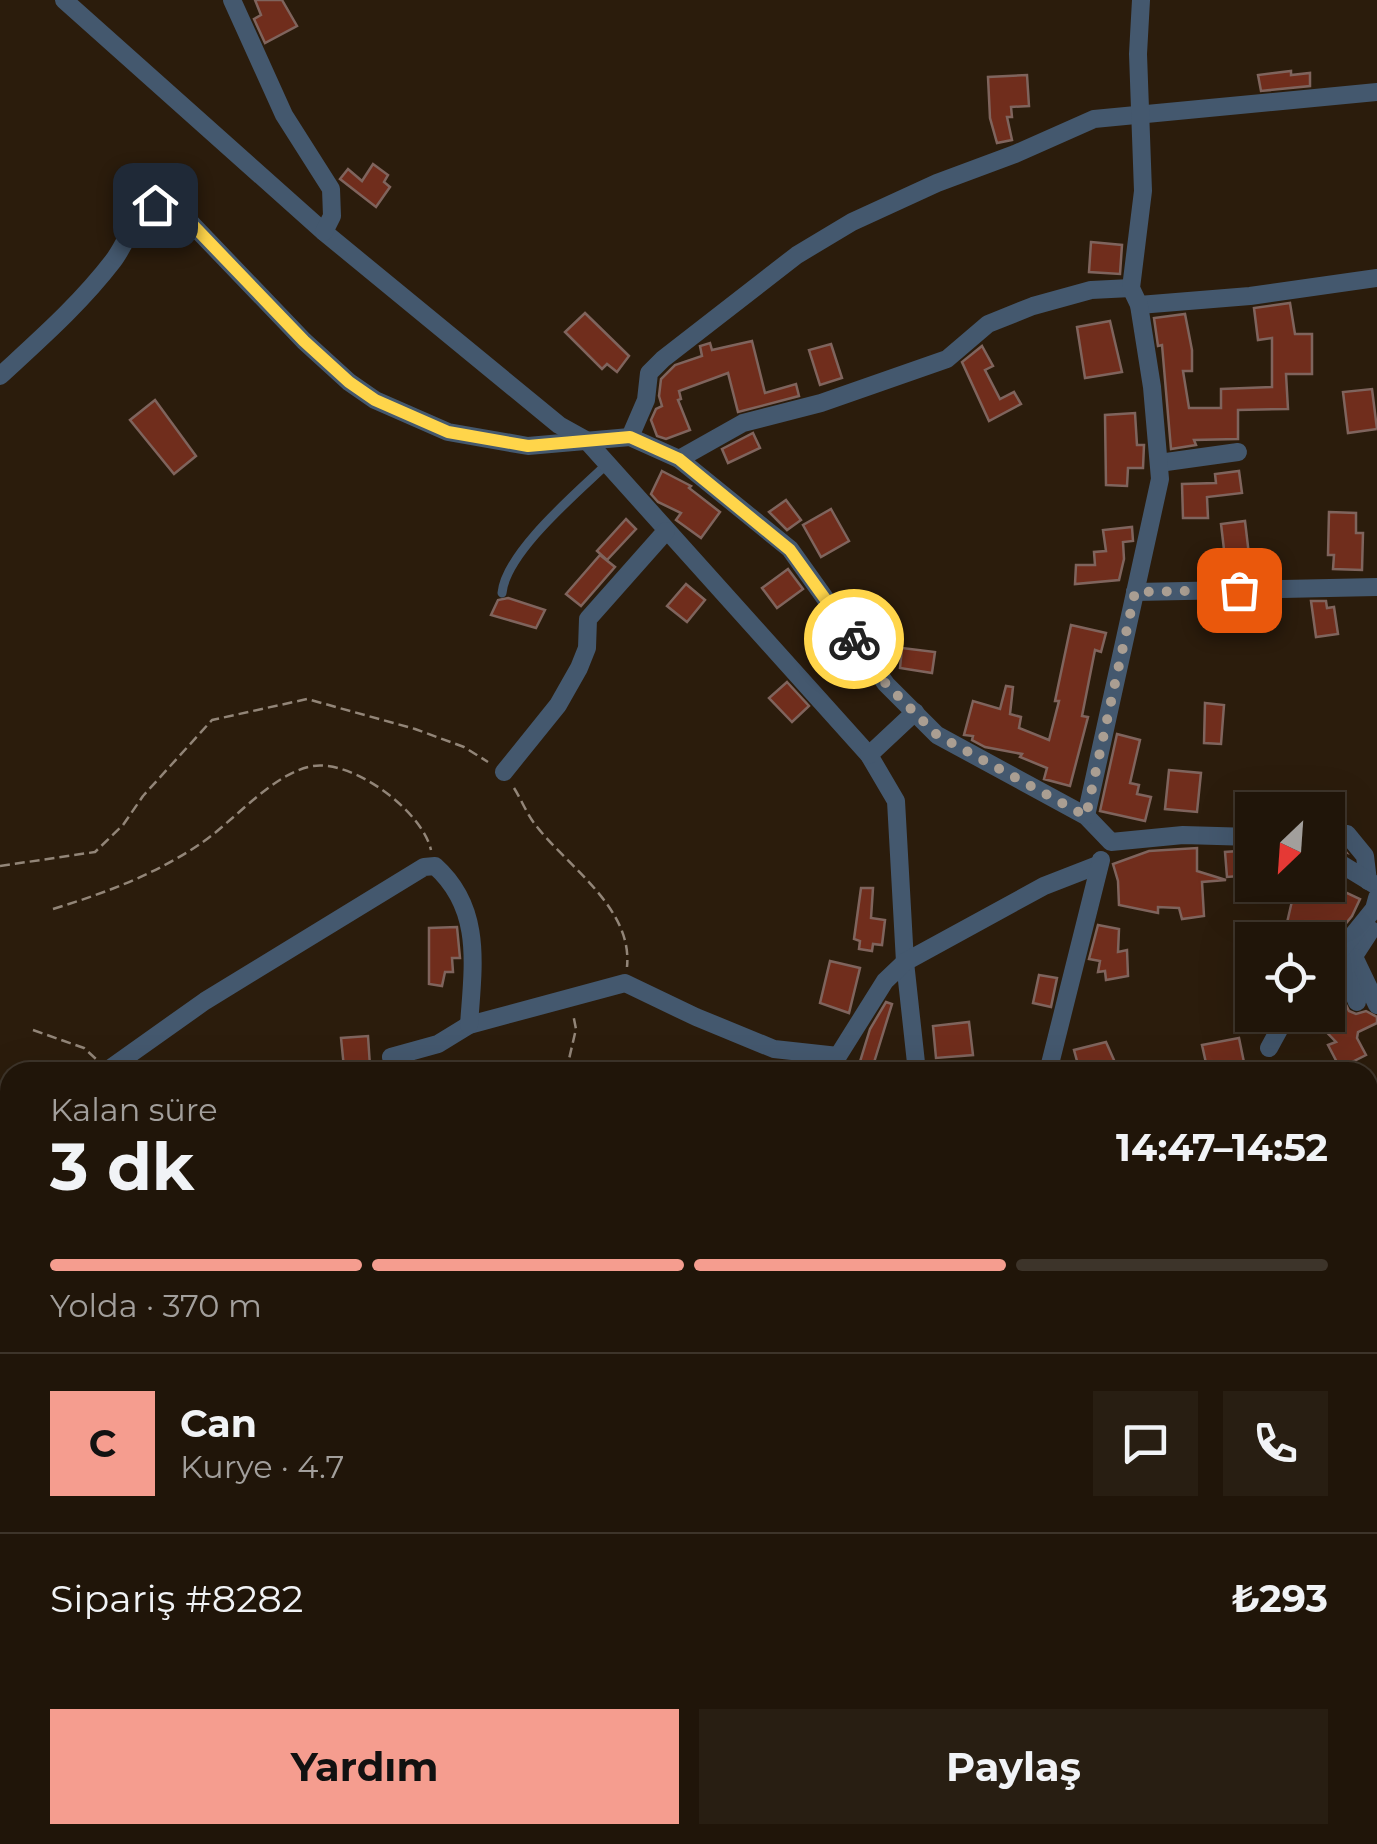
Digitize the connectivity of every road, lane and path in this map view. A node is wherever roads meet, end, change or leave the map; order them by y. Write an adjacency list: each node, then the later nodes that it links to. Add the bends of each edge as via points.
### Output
1 (232, 0): 6 (street, via 284,115 331,189 332,216)
2 (1141, 0): 5 (street)
3 (68, 1): 6 (street)
4 (1377, 92): 5 (street)
5 (1138, 115): 8 (street, via 1142,191); 10 (street, via 1094,119 937,183 797,255 649,373)
6 (324, 232): 11 (street, via 559,425)
7 (1377, 278): 8 (street, via 1250,296)
8 (1135, 297): 13 (street, via 1091,290 1034,306 988,324 948,359 821,404 743,423); 14 (street)
9 (0, 376): 11 (street, via 91,289 143,214 165,205 188,220 304,341 375,400 448,432 528,446)
10 (630, 437): 11 (street); 13 (street)
11 (586, 440): 15 (street)
12 (1238, 452): 14 (street)
13 (679, 459): 20 (street, via 790,550 886,684)
14 (1159, 463): 18 (street)
15 (607, 464): 16 (street); 19 (lane, via 548,518)
16 (666, 531): 21 (street); 22 (street, via 588,619 579,668)
17 (1377, 587): 18 (street)
18 (1135, 592): 23 (street)
19 (502, 593)
20 (914, 712): 21 (street); 23 (street, via 937,735)
21 (870, 754): 36 (street, via 896,801)
22 (504, 772): 28 (path, via 415,729 307,699 212,720 96,852); 37 (path, via 533,822 610,908 626,937)
23 (1086, 816): 26 (street)
24 (1347, 834): 31 (street, via 1365,856)
25 (1235, 836): 26 (street)
26 (1110, 842): 27 (street)
27 (1098, 864): 36 (street); 50 (street)
28 (0, 866)
29 (435, 866): 32 (path, via 428,837 367,777 312,766 270,786 164,866 116,890); 41 (street, via 455,884 474,942); 47 (street, via 205,1002)
30 (1345, 868): 31 (street)
31 (1374, 888): 34 (street, via 1374,909)
32 (53, 908)
33 (1371, 930): 34 (street)
34 (1352, 952): 35 (street); 39 (street, via 1344,970); 40 (street)
35 (1345, 956)
36 (905, 962): 37 (street, via 838,1056 774,1048); 49 (street)
37 (625, 983): 38 (street)
38 (570, 998): 41 (street); 48 (path, via 576,1029)
39 (1357, 1002)
40 (1377, 1005)
41 (469, 1025): 45 (street, via 438,1044)
42 (33, 1030): 46 (path, via 84,1048)
43 (1278, 1032): 44 (street)
44 (1269, 1048)
45 (390, 1057)
46 (97, 1062)
47 (120, 1062)
48 (568, 1062)
49 (916, 1062)
50 (1050, 1062)

